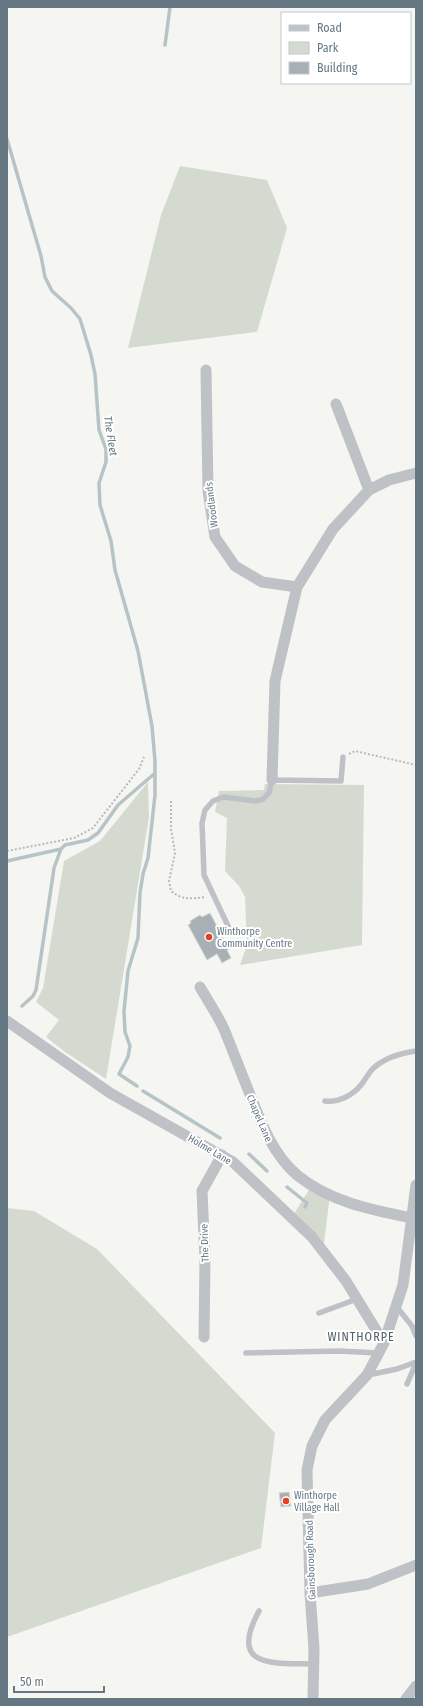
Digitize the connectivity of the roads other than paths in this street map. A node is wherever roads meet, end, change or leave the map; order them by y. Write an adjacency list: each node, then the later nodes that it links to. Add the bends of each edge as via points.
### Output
1 (206, 370): 5 (street, Woodlands, via 208,491 215,537 235,566 262,582)
2 (336, 404): 4 (street)
3 (416, 473): 4 (street, via 390,480)
4 (369, 490): 5 (street, via 333,529)
5 (298, 587): 7 (street, via 275,681)
6 (343, 757): 7 (lane, via 341,781)
7 (272, 780): 8 (lane, via 269,793 263,799 256,801 223,797 213,801 204,810 204,875)
8 (230, 928)
9 (200, 987): 15 (street, Chapel Lane, via 223,1027 263,1127 286,1165 312,1185 352,1204)
10 (7, 1020): 13 (street, Holme Lane, via 110,1093)
11 (416, 1051): 12 (lane, via 384,1061 349,1095 338,1101)
12 (326, 1101)
13 (222, 1155): 16 (street, Holme Lane, via 312,1237); 20 (street, The Drive, via 202,1191 205,1258)
14 (416, 1185): 15 (street, Gainsborough Road)
15 (412, 1218): 17 (street, Gainsborough Road, via 404,1285)
16 (357, 1299): 18 (lane); 21 (street, Holme Lane)
17 (396, 1306): 19 (lane, via 412,1326); 21 (street, Gainsborough Road)
18 (319, 1313)
19 (416, 1336)
20 (204, 1337)
21 (381, 1348): 22 (lane); 24 (street, Gainsborough Road)
22 (246, 1353)
23 (416, 1363): 24 (lane); 25 (lane)
24 (367, 1375): 27 (street, Gainsborough Road, via 325,1420 312,1446 307,1470)
25 (407, 1384)
26 (416, 1564): 27 (street, via 368,1584)
27 (310, 1593): 29 (street, Gainsborough Road)
28 (259, 1611): 29 (lane, via 249,1633 249,1648 253,1655 267,1662)
29 (313, 1664): 31 (street, Gainsborough Road)
30 (416, 1686): 32 (street)
31 (313, 1699)
32 (406, 1699)

